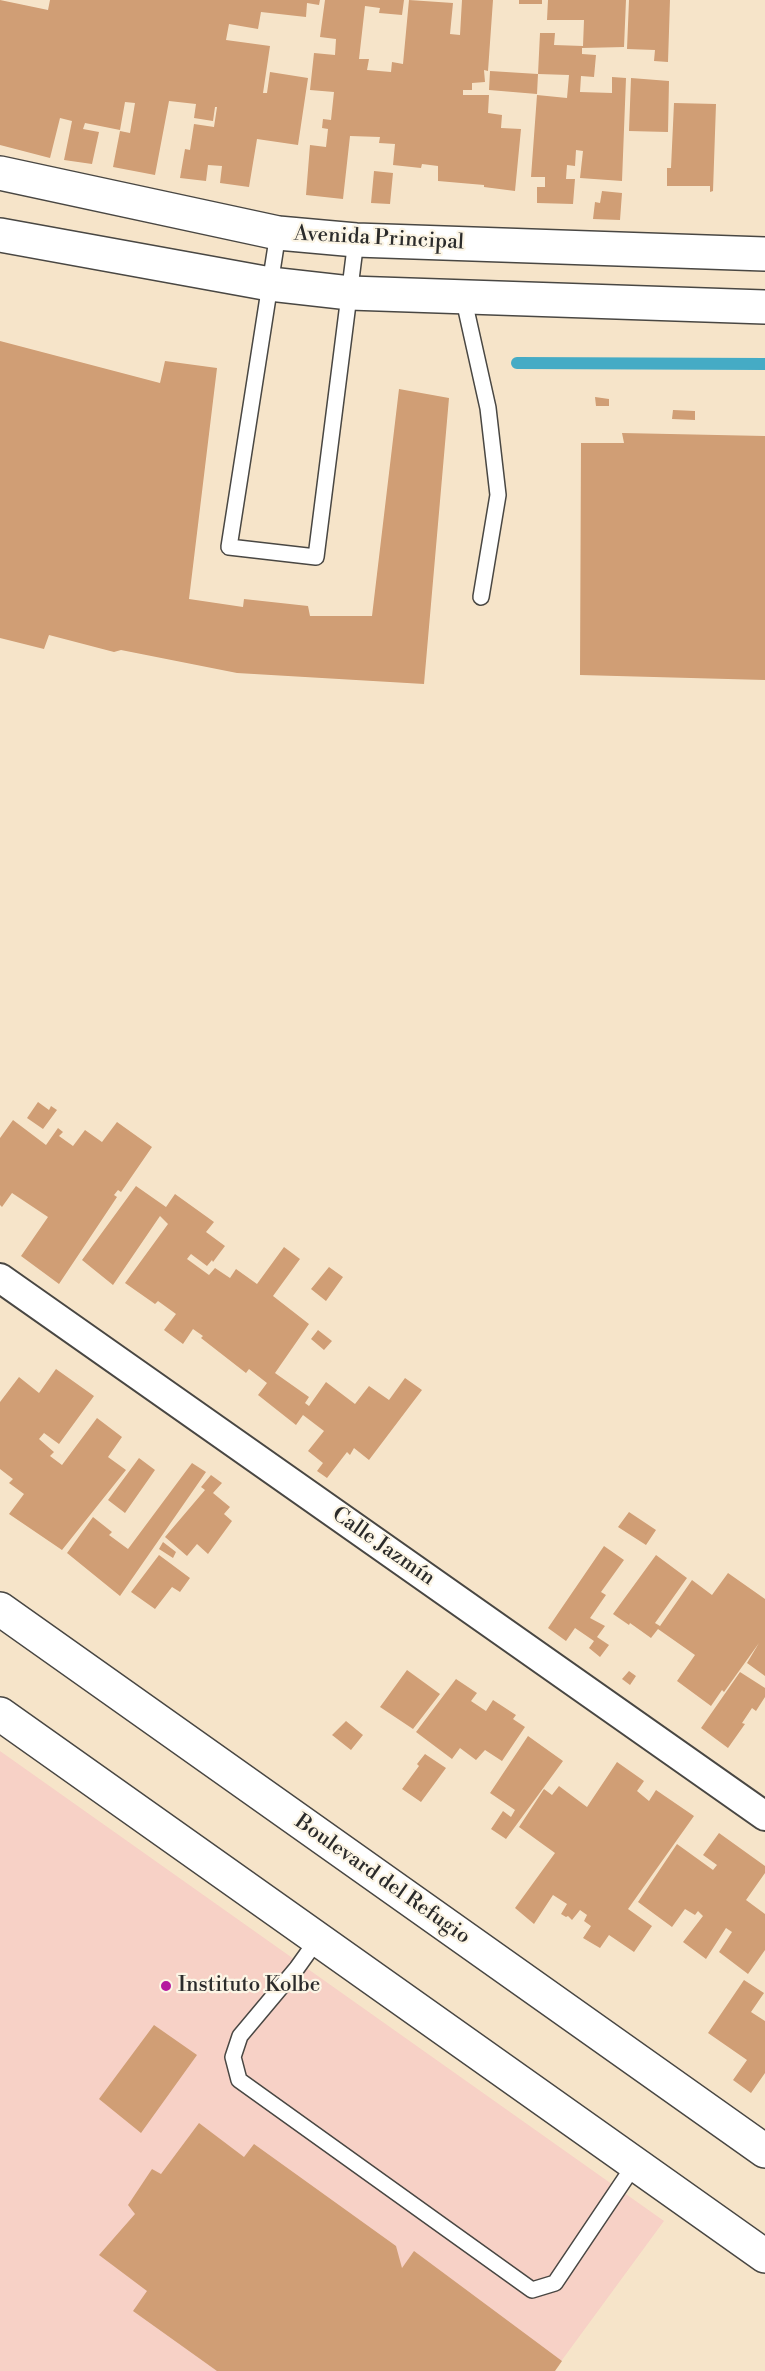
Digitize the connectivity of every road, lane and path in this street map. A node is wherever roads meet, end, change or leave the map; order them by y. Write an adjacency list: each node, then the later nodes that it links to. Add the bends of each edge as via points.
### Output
1 (0, 172): 2 (main road, Avenida Principal)
2 (278, 233): 4 (main road, Avenida Principal); 6 (lane)
3 (0, 235): 6 (main road)
4 (356, 240): 5 (main road, Avenida Principal); 7 (lane)
5 (765, 254)
6 (270, 284): 7 (main road); 7 (lane, via 229,547 316,557)
7 (351, 293): 8 (main road)
8 (463, 296): 9 (main road); 10 (lane, via 488,408 498,495)
9 (765, 307)
10 (481, 597)
11 (0, 1278): 14 (street, Calle Jazmín)
12 (0, 1609): 16 (main road, Boulevard del Refugio)
13 (0, 1714): 15 (main road)
14 (765, 1815)
15 (317, 1940): 17 (main road); 17 (lane, via 240,2037 233,2057 239,2080 532,2290 555,2283)
16 (765, 2151)
17 (635, 2164): 18 (main road)
18 (765, 2256)

